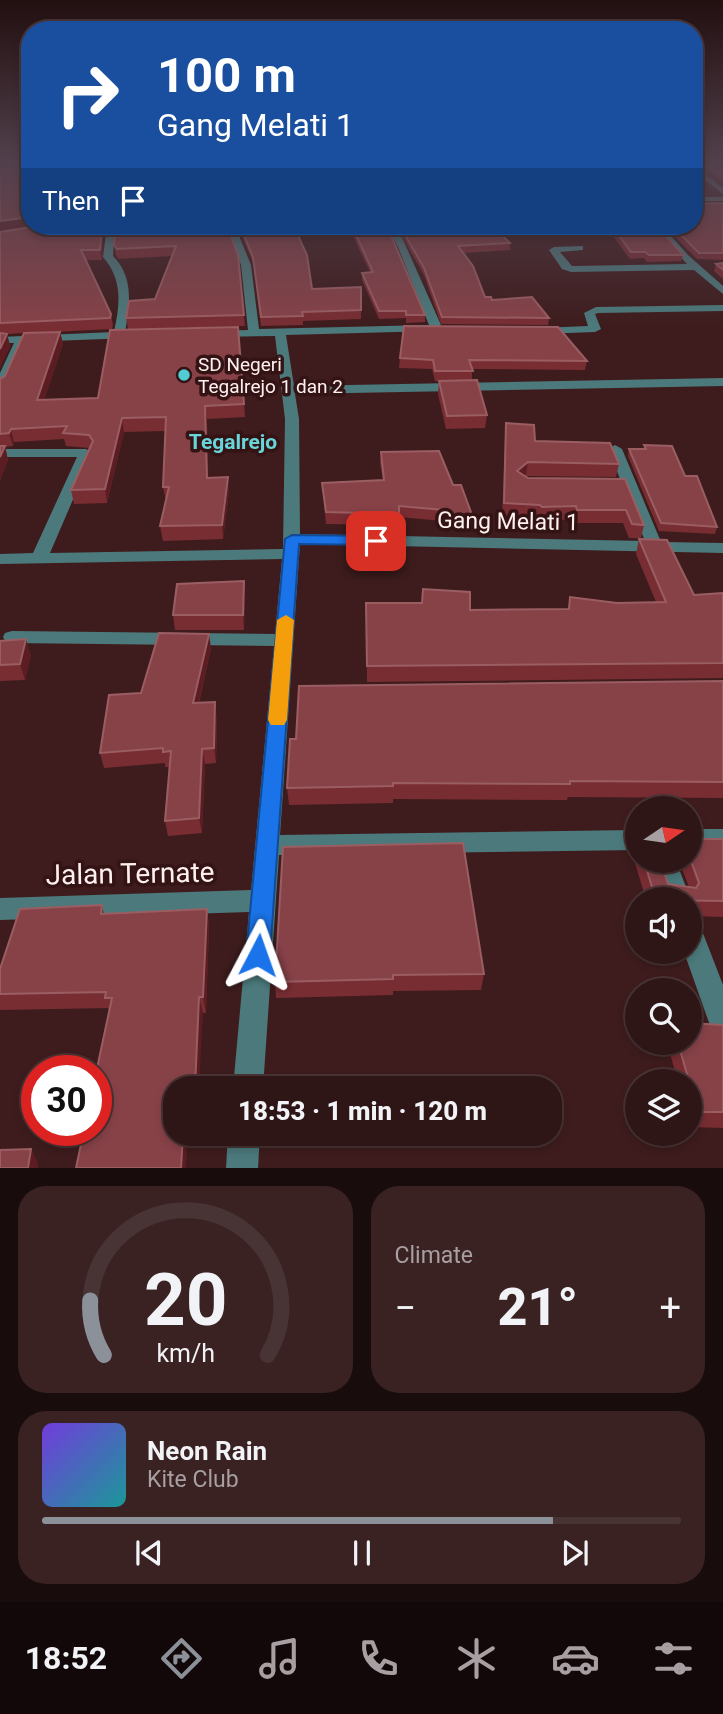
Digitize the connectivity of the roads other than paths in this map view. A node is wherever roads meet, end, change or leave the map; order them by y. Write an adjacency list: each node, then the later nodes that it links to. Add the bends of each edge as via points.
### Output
1 (110, 235): 16 (street, via 108,257 118,267 126,301)
2 (234, 235): 13 (street, via 246,265)
3 (397, 235): 10 (street, via 433,313 435,325)
4 (665, 235): 7 (street)
5 (580, 248): 7 (street, via 554,250 565,267 576,270)
6 (714, 265): 7 (street)
7 (696, 266): 8 (street)
8 (723, 291)
9 (723, 308): 12 (street, via 591,311 596,328 590,331)
10 (428, 330): 11 (street); 14 (street)
11 (442, 330)
12 (524, 331)
13 (254, 333): 14 (street); 15 (street)
14 (280, 333): 22 (street)
15 (200, 334)
16 (119, 335): 17 (street); 18 (street)
17 (146, 335)
18 (21, 339): 19 (street); 21 (street)
19 (0, 340)
20 (723, 382): 22 (street)
21 (0, 387)
22 (288, 390): 26 (street)
23 (615, 449): 25 (street, via 623,485)
24 (0, 453): 28 (street, via 86,453)
25 (655, 546): 26 (street, Gang Melati 1); 27 (street, Gang Melati 1)
26 (292, 547): 28 (street, Gang Melati 1); 31 (street)
27 (723, 548)
28 (39, 558): 29 (street, Gang Melati 1)
29 (0, 559)
30 (12, 637): 31 (street)
31 (284, 640): 35 (street, via 287,692)
32 (625, 839): 35 (street)
33 (702, 839): 34 (street)
34 (723, 839)
35 (268, 845): 36 (street)
36 (262, 901): 37 (street, Jalan Ternate); 40 (street)
37 (0, 909)
38 (702, 964): 39 (street)
39 (723, 1024)
40 (249, 1076)
41 (243, 1146): 42 (street)
42 (242, 1168)

